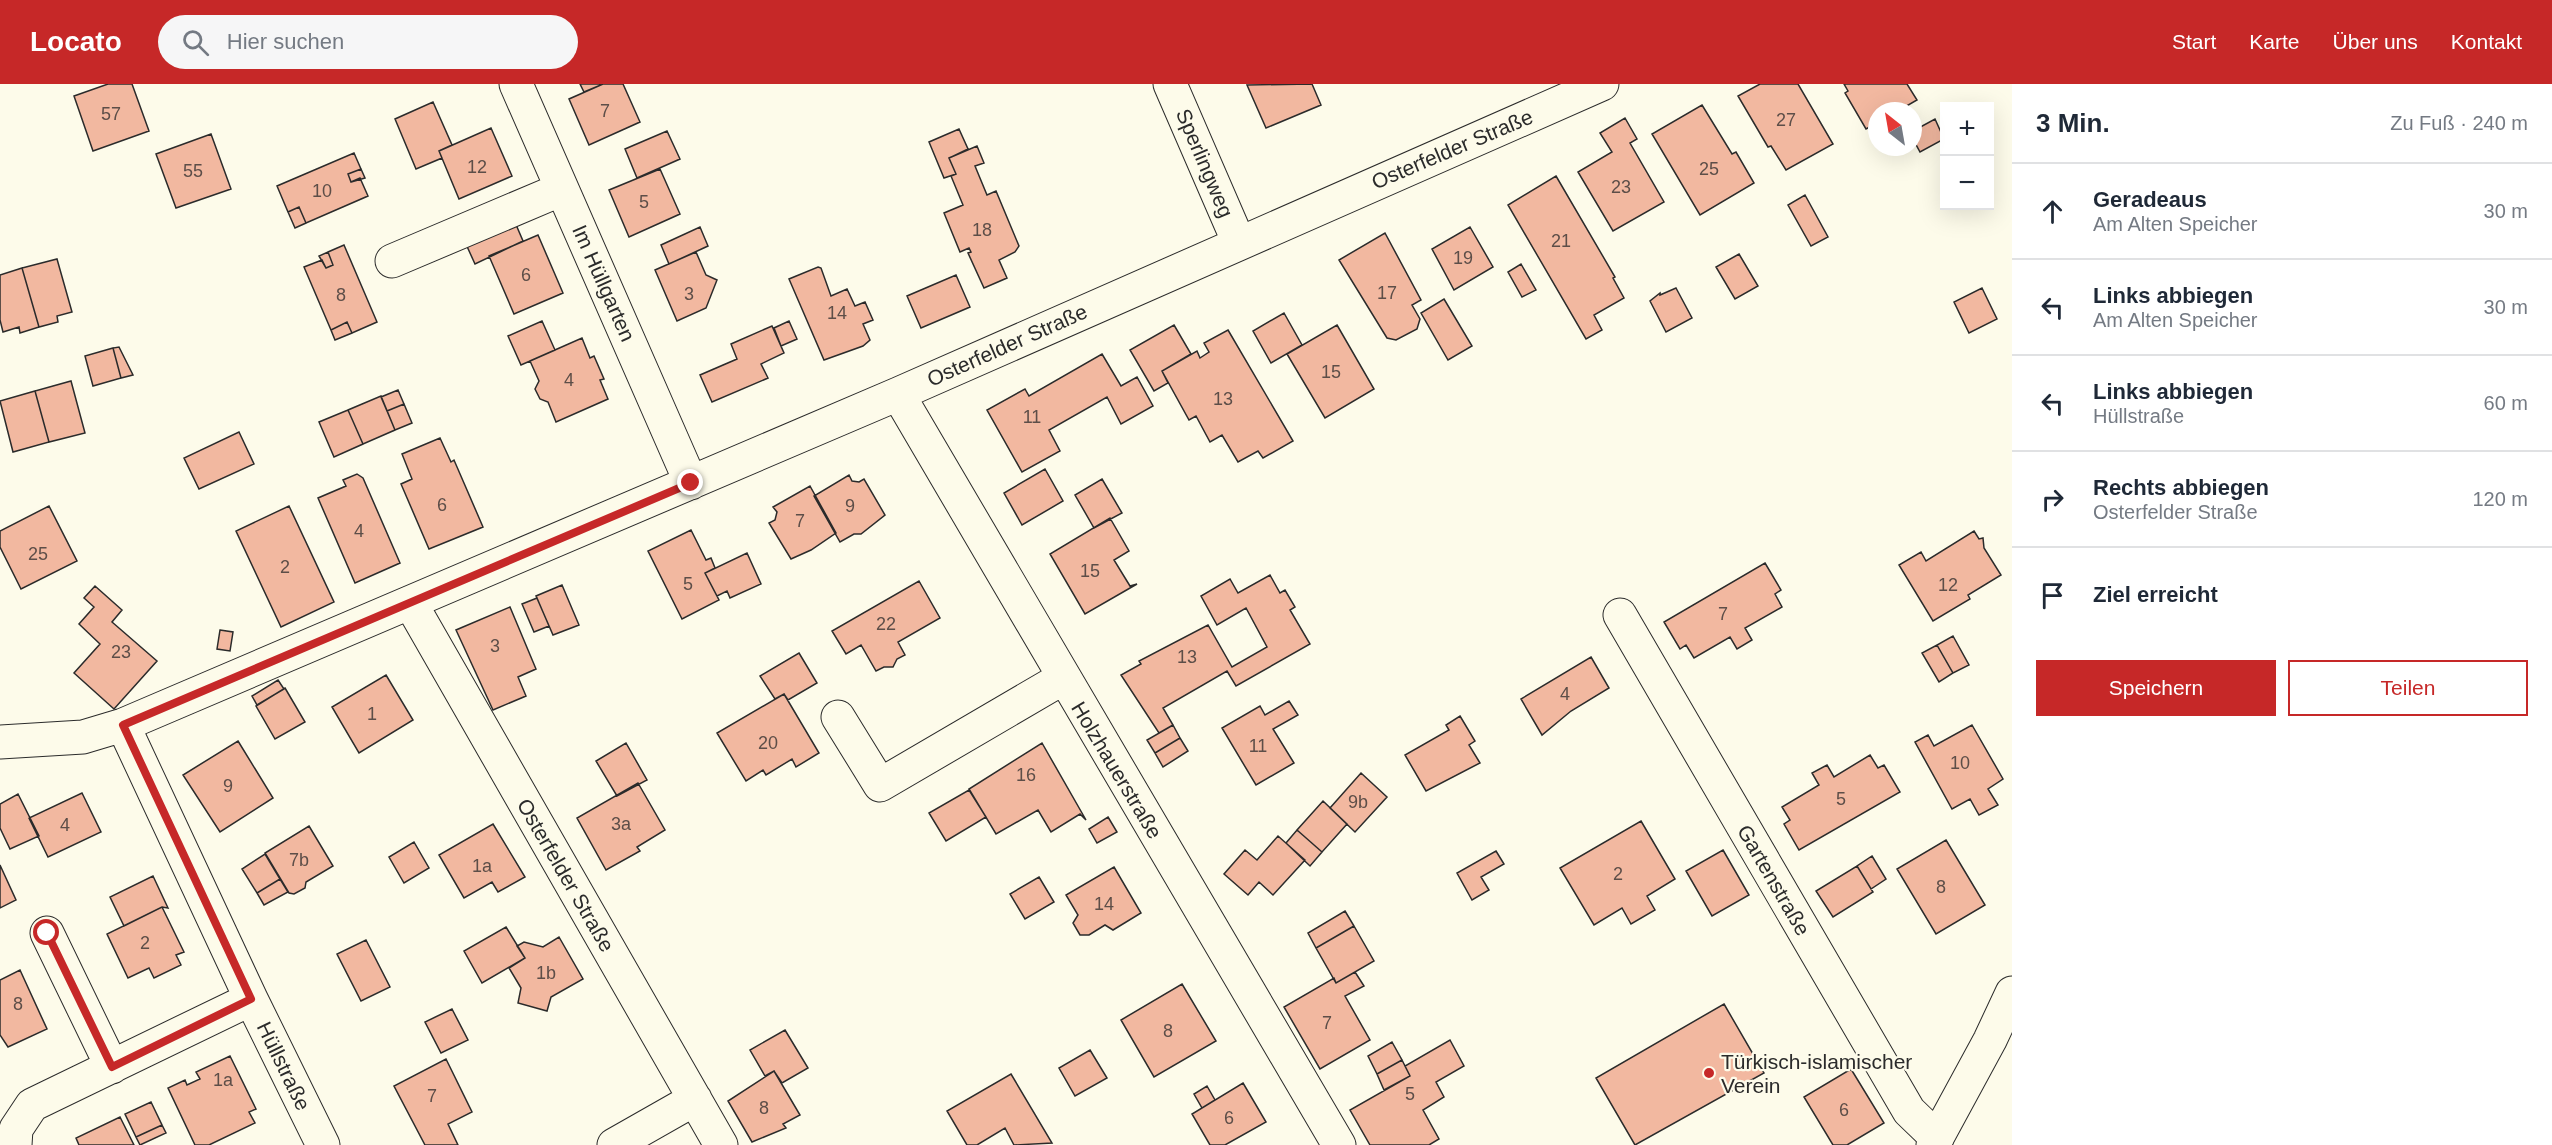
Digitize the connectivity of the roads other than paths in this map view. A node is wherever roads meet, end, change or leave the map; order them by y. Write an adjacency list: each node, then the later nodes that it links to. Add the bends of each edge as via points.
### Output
1 (516, 84): 4 (street, Im Hüllgarten)
2 (1170, 84): 5 (street, Sperlingweg)
3 (1602, 84): 5 (street, Osterfelder Straße)
4 (562, 189): 6 (street); 8 (street, Im Hüllgarten)
5 (1239, 243): 7 (street, Osterfelder Straße)
6 (392, 261)
7 (898, 394): 8 (street, Osterfelder Straße); 11 (street, Holzhauerstraße)
8 (691, 483): 9 (street, Osterfelder Straße)
9 (411, 604): 13 (street, Osterfelder Straße); 19 (street, Osterfelder Straße)
10 (1620, 615): 20 (street, Gartenstraße, via 1909,1111)
11 (1063, 678): 12 (street, via 879,785); 25 (street, Holzhauerstraße)
12 (838, 717)
13 (123, 725): 14 (street, Osterfelder Straße, via 83,737); 17 (street, Hüllstraße)
14 (0, 742)
15 (47, 933): 18 (street)
16 (2012, 993): 20 (street)
17 (251, 999): 18 (street); 22 (street, Hüllstraße)
18 (112, 1067): 21 (street, via 32,1105 16,1129)
19 (695, 1099): 23 (street); 24 (street, Osterfelder Straße)
20 (1935, 1142)
21 (15, 1145)
22 (323, 1145)
23 (614, 1145)
24 (721, 1145)
25 (1339, 1145)

